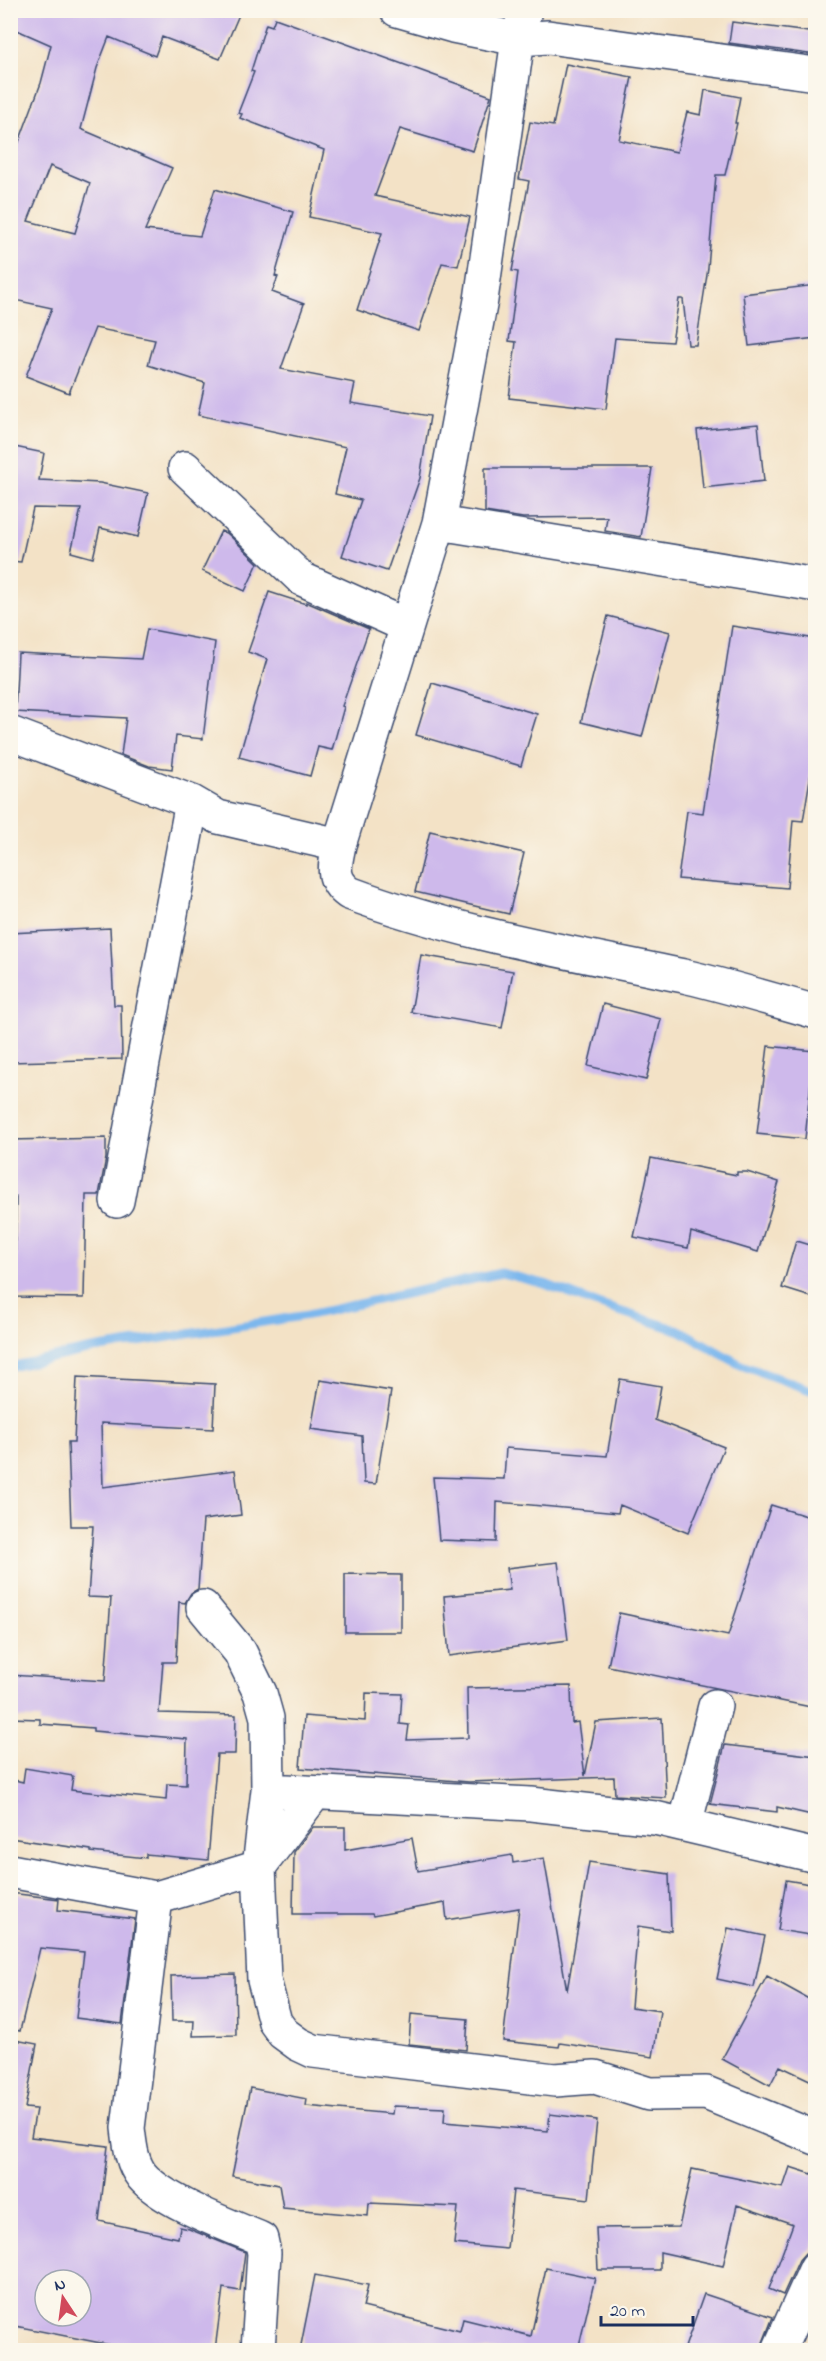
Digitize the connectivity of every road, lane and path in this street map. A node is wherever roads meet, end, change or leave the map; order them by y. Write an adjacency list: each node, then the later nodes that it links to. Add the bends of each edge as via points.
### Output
1 (397, 10): 2 (street, via 453,26)
2 (521, 25): 3 (street, via 548,37); 5 (street, via 481,300)
3 (816, 74)
4 (185, 468): 7 (street, via 302,579)
5 (439, 523): 6 (street); 7 (street)
6 (816, 585)
7 (407, 626): 10 (street)
8 (10, 733): 9 (street)
9 (192, 802): 10 (street, via 218,817); 12 (street)
10 (339, 845): 11 (street, via 334,868 340,886 368,900 448,925 692,978)
11 (816, 1012)
12 (117, 1201)
13 (203, 1607): 15 (street, via 240,1652 260,1693 267,1718)
14 (716, 1706): 17 (street)
15 (268, 1790): 16 (street); 19 (street)
16 (315, 1793): 17 (street, via 531,1804); 19 (street)
17 (685, 1825): 18 (street)
18 (816, 1856)
19 (259, 1867): 21 (street); 22 (street, via 264,1980 275,2022 297,2044 313,2051 555,2080 595,2077 649,2094 706,2092)
20 (10, 1871): 21 (street)
21 (156, 1898): 24 (street, via 129,2128 130,2150 142,2176 156,2189 261,2239 264,2253)
22 (816, 2138)
23 (816, 2268): 25 (street)
24 (258, 2350)
25 (779, 2350)

